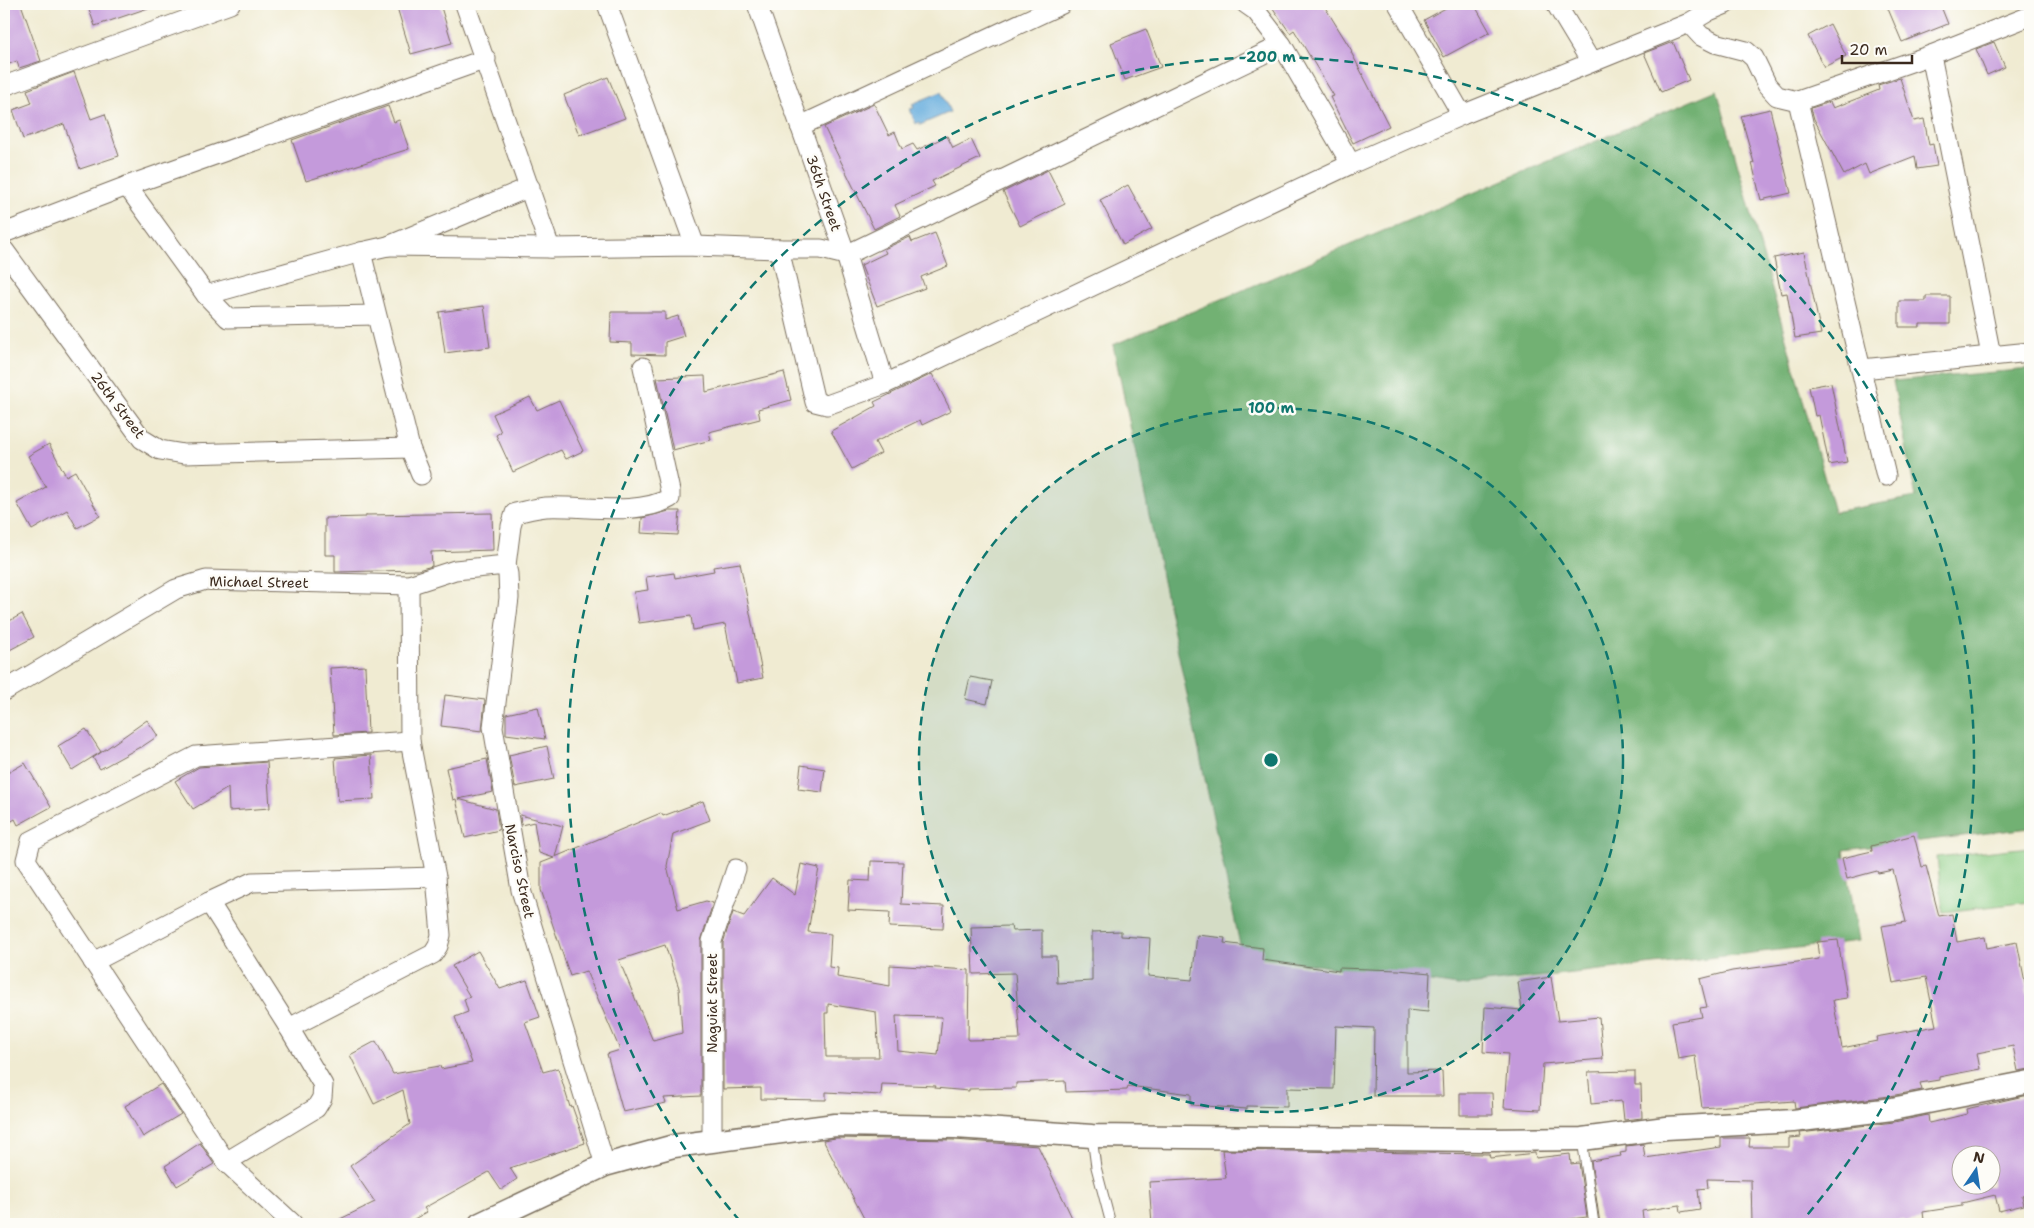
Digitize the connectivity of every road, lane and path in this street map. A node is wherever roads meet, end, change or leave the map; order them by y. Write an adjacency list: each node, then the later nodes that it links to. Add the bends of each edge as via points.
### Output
1 (230, 4): 16 (street)
2 (466, 4): 14 (street)
3 (607, 4): 25 (street)
4 (757, 4): 19 (street, 36th Street)
5 (1062, 4): 19 (street)
6 (1246, 4): 12 (street, via 1256,11)
7 (1398, 4): 18 (street)
8 (1556, 4): 15 (street)
9 (1714, 6): 11 (street)
10 (2030, 16): 13 (street)
11 (1689, 23): 15 (street); 17 (street, via 1701,36 1746,52 1754,58 1767,85 1777,96)
12 (1282, 45): 20 (street); 30 (street)
13 (1931, 55): 17 (street); 34 (street)
14 (486, 59): 21 (street); 22 (street)
15 (1591, 62): 18 (street)
16 (4, 86)
17 (1798, 102): 36 (street)
18 (1462, 115): 20 (street)
19 (800, 126): 30 (street, 36th Street)
20 (1351, 164): 37 (street)
21 (127, 186): 23 (street); 31 (street)
22 (530, 187): 24 (street); 26 (street)
23 (4, 233)
24 (388, 246): 26 (street); 29 (street)
25 (696, 246): 26 (street); 27 (street)
26 (550, 248)
27 (779, 249): 30 (street, via 821,248); 37 (street, via 815,402 827,405)
28 (4, 250): 38 (street, 26th Street, via 142,439 160,450 184,454)
29 (361, 252): 31 (street); 32 (street)
30 (846, 255): 37 (street, 36th Street)
31 (206, 295): 32 (street, via 228,318)
32 (376, 315): 38 (street)
33 (2030, 352): 34 (street)
34 (1991, 355): 36 (street)
35 (643, 367): 41 (street, via 670,498 656,505 544,507 515,513)
36 (1862, 369): 40 (street)
37 (885, 384)
38 (410, 448): 39 (street)
39 (421, 476)
40 (1886, 476)
41 (506, 566): 42 (street, Michael Street, via 455,570); 55 (street, Narciso Street, via 509,598 494,737 521,890)
42 (409, 585): 43 (street, Michael Street, via 206,580 176,589); 44 (street)
43 (4, 691)
44 (410, 740): 46 (street); 48 (street, via 196,756 31,841 26,860)
45 (736, 869): 53 (street, Naguiat Street, via 712,941)
46 (436, 877): 47 (street, via 252,882); 49 (street, via 441,935 433,954)
47 (209, 902): 48 (street); 49 (street)
48 (93, 962): 54 (street)
49 (289, 1028): 54 (street, via 323,1085 322,1098 316,1108)
50 (2030, 1082): 52 (street, via 1892,1109 1794,1121 1666,1128)
51 (1092, 1136): 52 (street); 53 (street, via 955,1127 835,1125); 58 (lane, via 1096,1167)
52 (1582, 1139): 59 (lane)
53 (712, 1140): 55 (street, via 674,1146)
54 (226, 1162): 56 (street)
55 (605, 1165): 57 (street)
56 (293, 1224)
57 (480, 1224)
58 (1111, 1224)
59 (1594, 1224)

